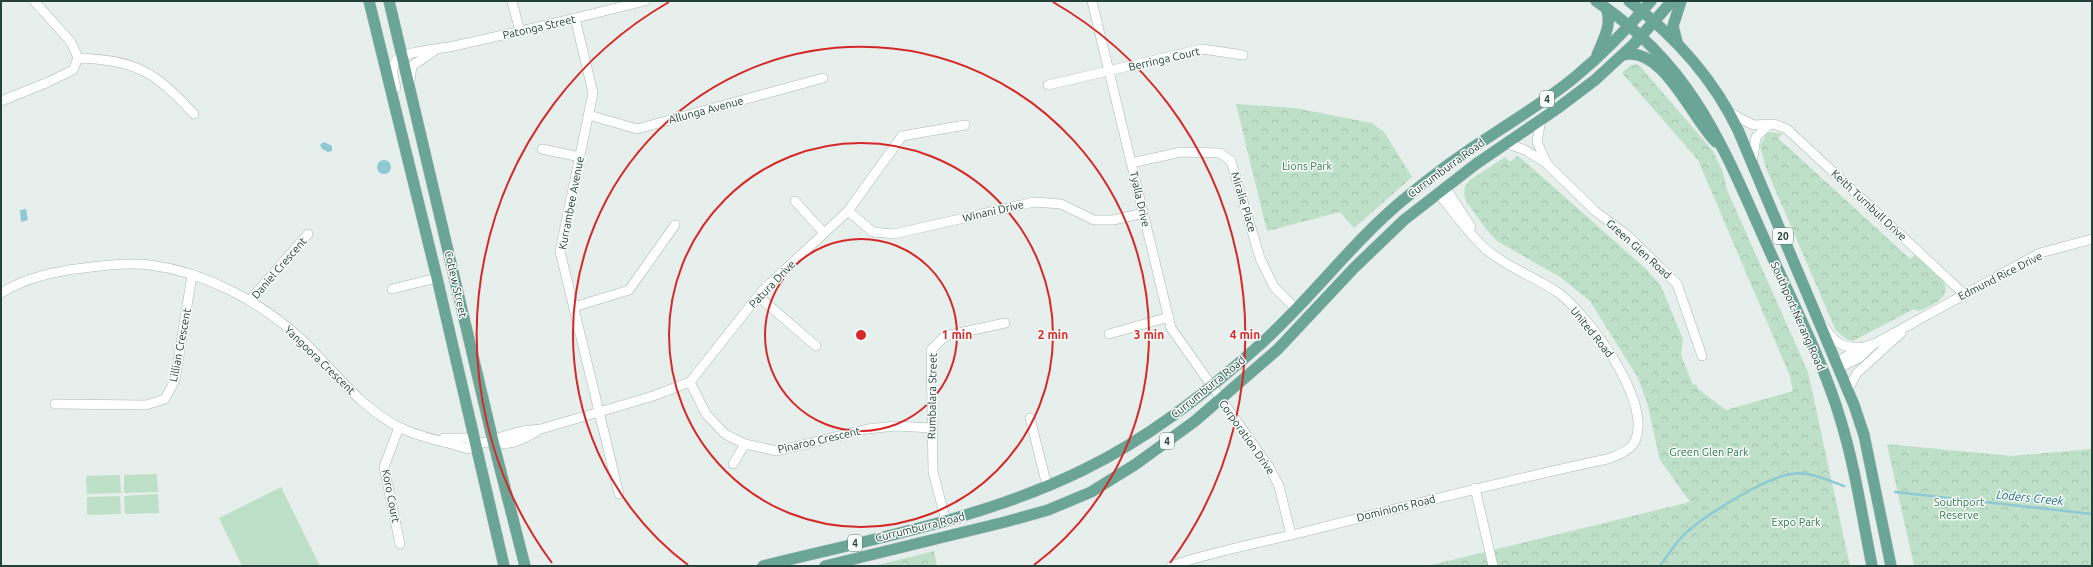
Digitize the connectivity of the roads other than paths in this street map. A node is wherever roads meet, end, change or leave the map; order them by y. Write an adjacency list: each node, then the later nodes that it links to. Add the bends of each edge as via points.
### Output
1 (34, 1): 24 (street, via 71,42)
2 (369, 1): 37 (main road, Cotlew Street)
3 (388, 1): 23 (main road, Cotlew Street)
4 (512, 1): 17 (street)
5 (644, 1): 14 (street, Patonga Street)
6 (1092, 1): 26 (street, Tyalla Drive)
7 (1596, 1): 12 (main road, Southport-Nerang Road / 20)
8 (1629, 1): 13 (main road, Southport-Nerang Road / 20)
9 (1651, 1): 13 (main road, 4)
10 (1672, 1): 15 (main road, 4)
11 (1681, 1): 19 (main road, via 1673,26)
12 (1606, 8): 16 (main road, Southport-Nerang Road / 20); 25 (main road, via 1607,28)
13 (1643, 11): 15 (main road, Southport-Nerang Road / 20); 16 (main road, 4)
14 (575, 18): 17 (street, Patonga Street); 33 (street, Kurrambee Avenue, via 593,93)
15 (1655, 21): 18 (main road, 4); 19 (main road, Southport-Nerang Road / 20)
16 (1630, 26): 18 (main road, Southport-Nerang Road / 20); 25 (main road, Currumburra Road / 4)
17 (520, 32): 20 (street, Patonga Street)
18 (1641, 36): 22 (main road, Currumburra Road / 4); 40 (main road, Southport-Nerang Road / 20, via 1690,93)
19 (1678, 44): 31 (main road, Southport-Nerang Road / 20, via 1704,74)
20 (434, 51): 23 (street, Patonga Street); 29 (street, Patonga Street, via 412,66)
21 (1243, 55): 26 (street, Berringa Court, via 1202,50)
22 (1623, 55): 34 (main road, Currumburra Road / 4, via 1580,92); 40 (main road, via 1635,54 1657,65 1687,102 1706,131)
23 (402, 56): 29 (main road, Cotlew Street); 37 (street, via 392,71 401,109)
24 (78, 58): 30 (street, via 73,70); 32 (street, via 132,65 156,78)
25 (1595, 59): 45 (main road, Currumburra Road / 4, via 1547,99)
26 (1110, 71): 28 (street, Berringa Court); 42 (street, Tyalla Drive)
27 (823, 78): 33 (street, Allunga Avenue, via 637,129)
28 (1048, 85)
29 (409, 90): 82 (main road, Cotlew Street)
30 (1, 100)
31 (1729, 112): 35 (street, Keith Turnbull Drive, via 1751,124); 44 (main road, Southport-Nerang Road / 20)
32 (194, 114)
33 (589, 115): 41 (street, Kurrambee Avenue)
34 (1540, 120): 38 (main road, Currumburra Road / 4); 43 (street, Green Glen Road, via 1537,142)
35 (1769, 124): 44 (street, via 1756,137); 58 (street, Keith Turnbull Drive, via 1779,125 1790,132)
36 (965, 125): 48 (street, Patura Drive, via 902,136)
37 (403, 139): 55 (main road, Cotlew Street)
38 (1505, 143): 43 (street, Green Glen Road, via 1525,150); 46 (main road, Currumburra Road / 4)
39 (542, 149): 41 (street)
40 (1726, 153): 72 (main road, Southport-Nerang Road / 20)
41 (580, 157): 61 (street, Kurrambee Avenue, via 560,252)
42 (1132, 162): 49 (street, Tyalla Drive); 62 (street, Miralie Place, via 1181,152 1220,153 1231,161 1260,258 1274,287)
43 (1546, 163): 70 (street, Green Glen Road, via 1595,211 1627,235 1677,284)
44 (1752, 164): 64 (main road, Southport-Nerang Road / 20)
45 (1430, 178): 46 (main road); 62 (main road, Currumburra Road / 4, via 1373,227)
46 (1441, 190): 76 (main road, Currumburra Road / 4, via 1392,231 1349,273 1283,345); 85 (street, United Road, via 1484,246 1502,261 1560,295 1580,316 1620,369 1632,395 1638,423 1635,440 1630,448)
47 (795, 201): 51 (street)
48 (848, 211): 49 (street, Winani Drive, via 873,232 894,234 1034,202 1061,204 1094,220 1113,220); 51 (street, Patura Drive)
49 (1144, 213): 63 (street, Tyalla Drive)
50 (675, 224): 61 (street, via 629,290)
51 (824, 233): 59 (street, Patura Drive)
52 (308, 234): 60 (street, Daniel Crescent)
53 (2092, 239): 58 (street, Edmund Rice Drive, via 2040,253)
54 (192, 274): 57 (street, Yangoora Crescent, via 150,265 108,265 59,270 12,286); 60 (street, Yangoora Crescent); 77 (street, Lillian Crescent, via 175,380 165,399 146,405)
55 (437, 278): 56 (street); 83 (main road, Cotlew Street)
56 (392, 289)
57 (1, 293)
58 (1964, 294): 65 (street, Edmund Rice Drive)
59 (758, 296): 69 (street); 73 (street, Patura Drive)
60 (249, 302): 80 (street, Yangoora Crescent, via 267,311 300,339 374,411)
61 (574, 307): 78 (street, Kurrambee Avenue)
62 (1297, 310): 74 (main road, Currumburra Road / 4)
63 (1168, 316): 67 (street); 74 (street, Tyalla Drive, via 1171,328)
64 (1818, 318): 68 (street, Edmund Rice Drive, via 1842,346 1852,348); 71 (main road, Southport-Nerang Road / 20)
65 (1913, 322): 68 (street, Edmund Rice Drive); 75 (street, Edmund Rice Drive, via 1857,373)
66 (1005, 323): 81 (street, Rumbalara Street, via 945,336 931,350)
67 (1109, 334)
68 (1872, 344): 71 (street, Edmund Rice Drive, via 1859,358)
69 (816, 346)
70 (1702, 356)
71 (1838, 365): 72 (main road); 75 (main road, Southport-Nerang Road / 20)
72 (1822, 372): 100 (main road, Southport-Nerang Road / 20, via 1840,416)
73 (690, 382): 78 (street); 84 (street, Pinaroo Crescent, via 706,414 725,434)
74 (1211, 386): 76 (street, Corporation Drive); 87 (main road, Currumburra Road / 4, via 1154,429 1121,450)
75 (1848, 390): 101 (main road, Southport-Nerang Road / 20, via 1864,435)
76 (1221, 400): 91 (main road, Currumburra Road / 4, via 1136,464 1091,492 1048,510); 92 (street, Corporation Drive, via 1272,471)
77 (55, 404)
78 (599, 412): 82 (street, via 541,429 504,445); 89 (street, Kurrambee Avenue)
79 (1030, 418): 87 (street)
80 (399, 428): 83 (street, Yangoora Crescent, via 430,437 466,438); 93 (street, Koro Court, via 384,467)
81 (931, 428): 84 (street, Pinaroo Crescent, via 896,426 867,429 777,451); 90 (street, Rumbalara Street, via 933,472)
82 (493, 441): 83 (street); 95 (main road, Cotlew Street)
83 (476, 444): 94 (main road, Cotlew Street)
84 (745, 444): 86 (street)
85 (1622, 453): 88 (street, Dominions Road, via 1607,459)
86 (733, 464)
87 (1047, 486): 90 (main road, Currumburra Road / 4, via 993,507)
88 (1475, 488): 92 (street, Dominions Road); 99 (street)
89 (619, 494)
90 (946, 521): 91 (main road, via 954,526); 96 (main road, Currumburra Road / 4)
91 (1005, 522): 97 (main road, Currumburra Road / 4)
92 (1291, 535): 98 (street, Dominions Road, via 1227,549)
93 (400, 544)
94 (504, 566)
95 (525, 566)
96 (763, 566)
97 (825, 566)
98 (1171, 566)
99 (1493, 566)
100 (1872, 566)
101 (1891, 566)

